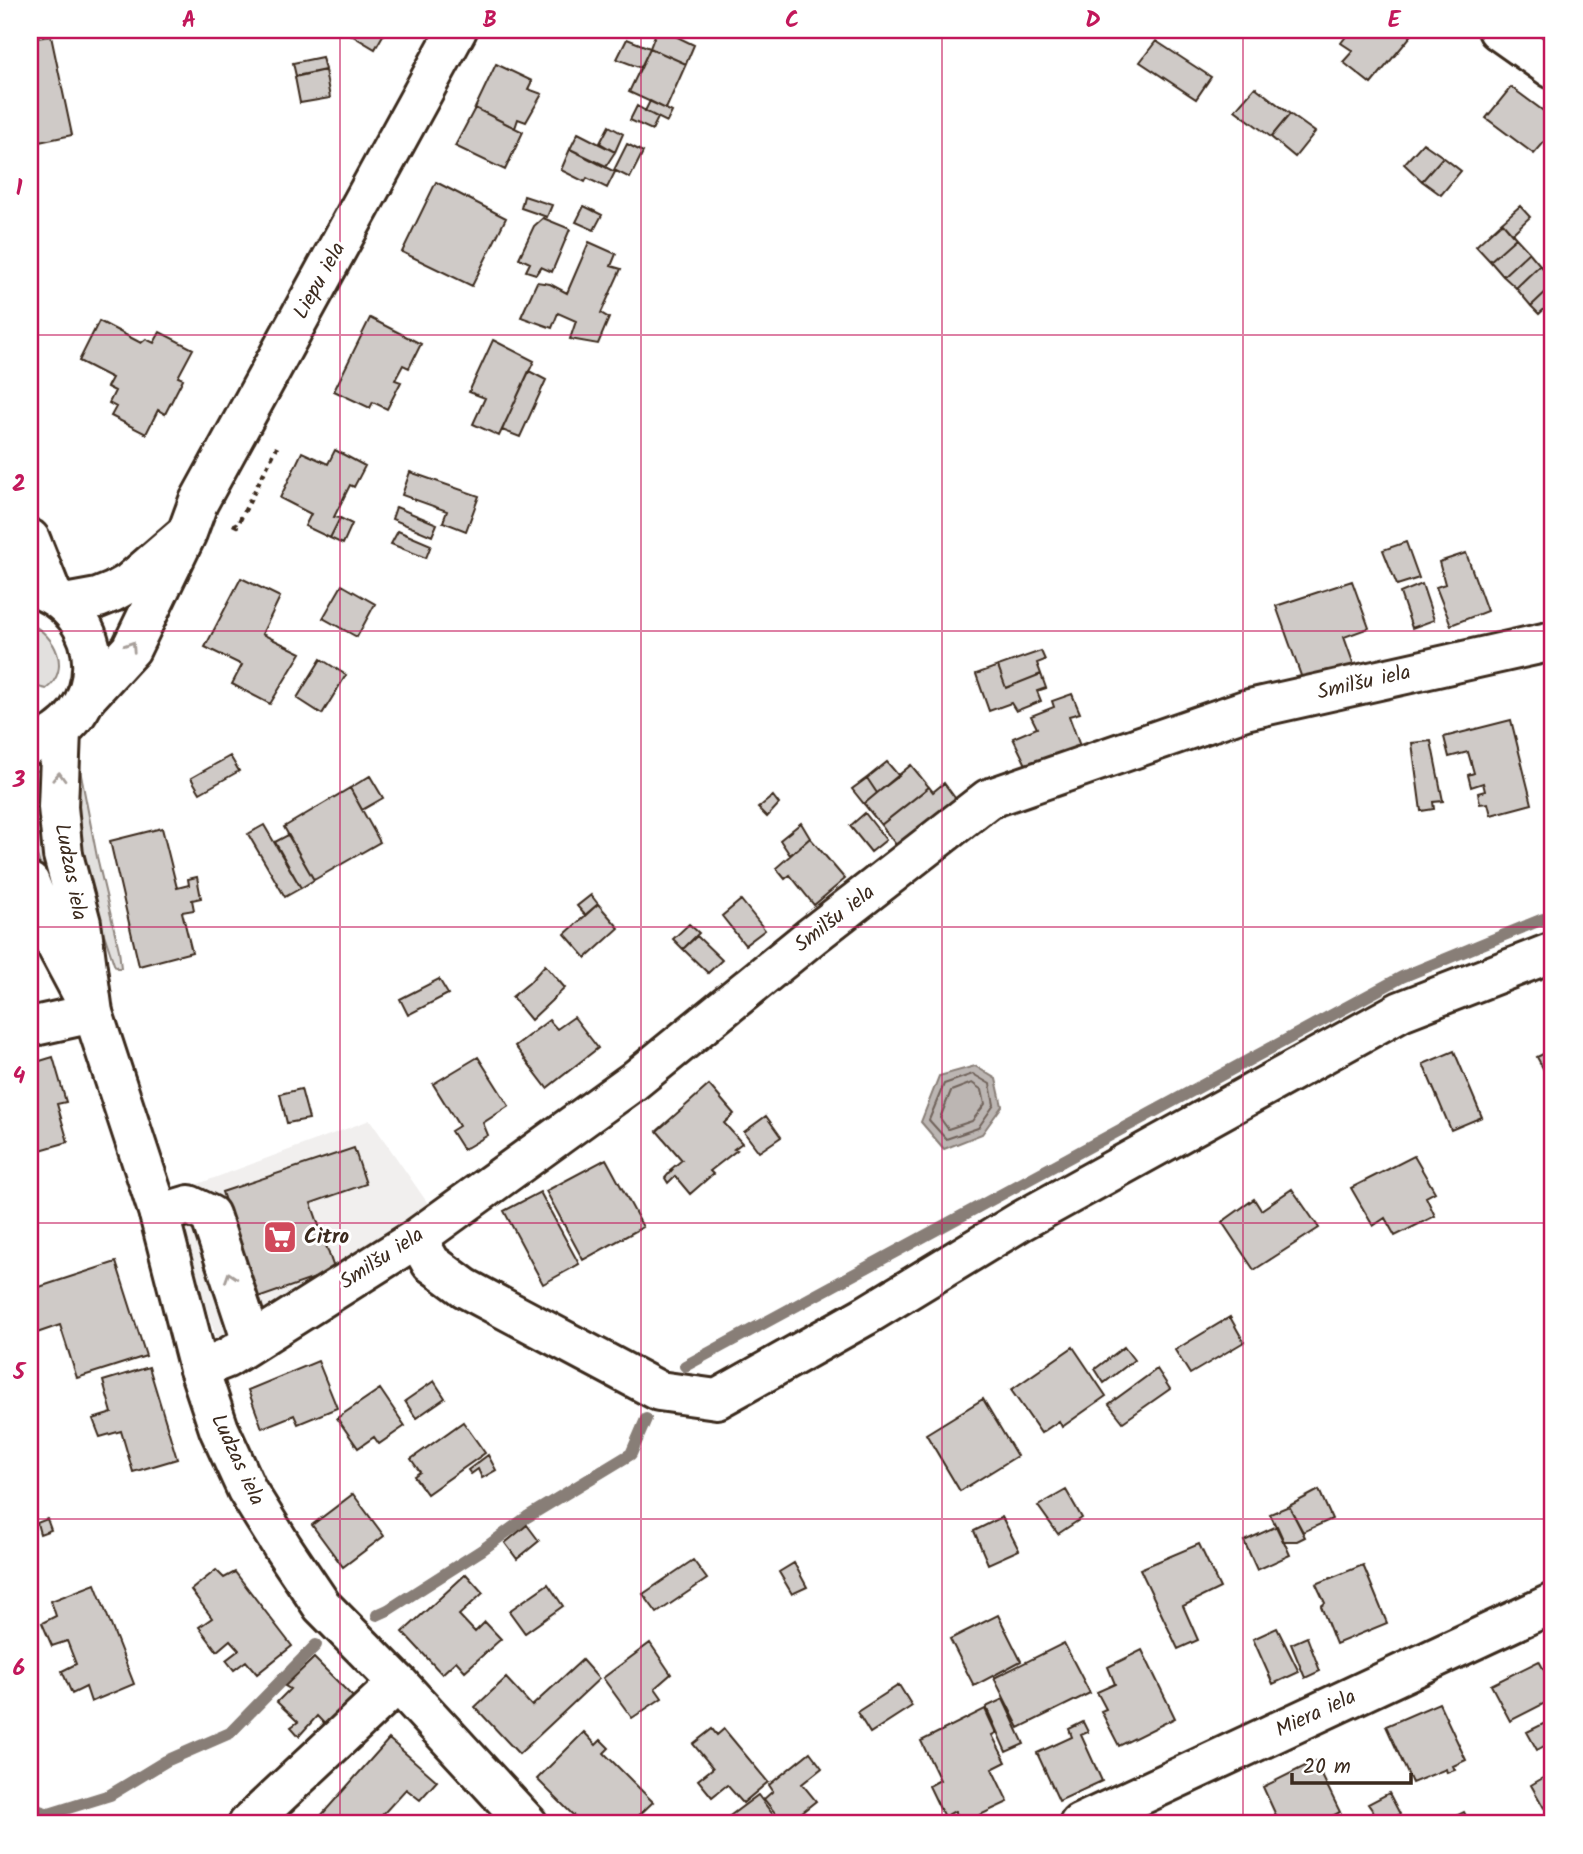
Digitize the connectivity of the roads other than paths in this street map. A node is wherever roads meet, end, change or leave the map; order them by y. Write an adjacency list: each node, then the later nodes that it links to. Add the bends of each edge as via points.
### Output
1 (457, 30): 4 (street, Liepu iela, via 198,503)
2 (1498, 30): 3 (street)
3 (1553, 69)
4 (187, 533): 6 (street, Liepu iela, via 129,583 98,598); 8 (street, Liepu iela, one-way to 4, via 131,649)
5 (30, 538): 6 (street)
6 (49, 595): 8 (street, via 84,628 93,674)
7 (1553, 641): 15 (street, Smilšu iela, via 1245,710 988,799 634,1081)
8 (87, 697): 9 (street, Liepu iela, via 76,716)
9 (45, 738): 12 (street, Ludzas iela, one-way to 9, via 81,923 63,855)
10 (30, 883): 12 (street, Ludzas iela, via 49,932)
11 (1553, 952): 15 (street, via 1401,1011 1021,1221 717,1399 659,1391 502,1307 431,1263)
12 (93, 1013): 13 (street); 14 (street, Ludzas iela)
13 (30, 1027)
14 (159, 1214): 16 (street, one-way to 14, via 210,1215 189,1205); 17 (street, Ludzas iela)
15 (417, 1238): 16 (street, Smilšu iela)
16 (251, 1342): 17 (street, Smilšu iela, via 228,1358)
17 (199, 1369): 19 (street, Ludzas iela, via 219,1429 247,1490 283,1548 322,1606)
18 (1553, 1603): 22 (street, Miera iela)
19 (398, 1683): 20 (street); 21 (street, Ludzas iela)
20 (247, 1824)
21 (528, 1824)
22 (1079, 1824)

